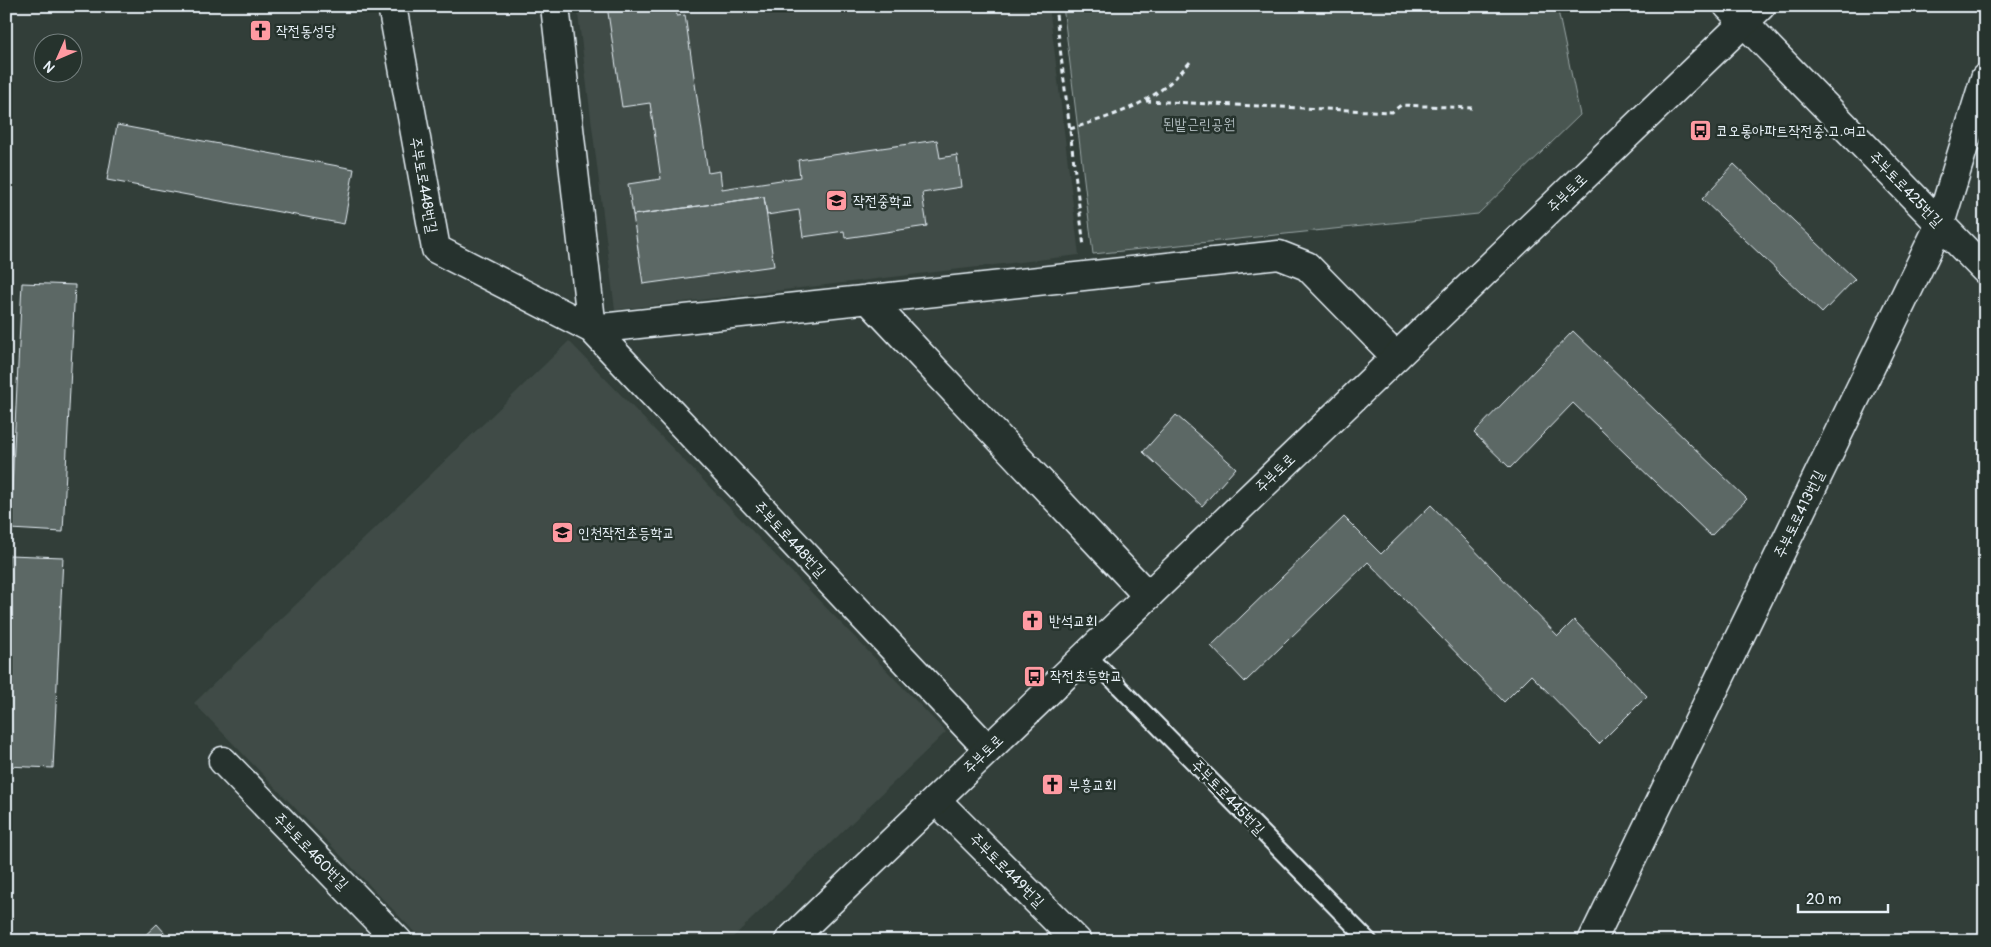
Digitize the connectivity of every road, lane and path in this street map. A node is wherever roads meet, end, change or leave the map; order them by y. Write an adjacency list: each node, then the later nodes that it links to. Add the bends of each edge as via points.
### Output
1 (392, 6): 14 (street, 주부토로448번길, via 436,250)
2 (554, 6): 14 (street)
3 (1055, 6): 9 (path)
4 (1744, 12): 10 (street, 주부토로425번길); 15 (street, 주부토로)
5 (1190, 62): 7 (path, via 1165,88)
6 (1985, 78): 10 (street, 주부토로413번길)
7 (1146, 101): 8 (path, via 1392,112 1401,105); 9 (path, via 1102,120)
8 (1472, 108)
9 (1070, 129): 12 (path)
10 (1940, 224): 11 (street, 주부토로425번길); 25 (street, 주부토로413번길)
11 (1985, 270)
12 (1088, 275): 13 (street); 15 (street, via 1279,255 1307,266)
13 (868, 299): 14 (street); 16 (street)
14 (592, 329): 18 (street, 주부토로448번길)
15 (1396, 357): 16 (street, 주부토로)
16 (1148, 596): 17 (street, 주부토로)
17 (1088, 654): 18 (street, 주부토로); 24 (lane, 주부토로445번길)
18 (988, 750): 20 (street, 주부토로)
19 (223, 761): 21 (street, 주부토로460번길)
20 (936, 800): 22 (street, 주부토로); 23 (street, 주부토로449번길)
21 (398, 941)
22 (789, 941)
23 (1077, 941)
24 (1369, 941)
25 (1592, 941)

